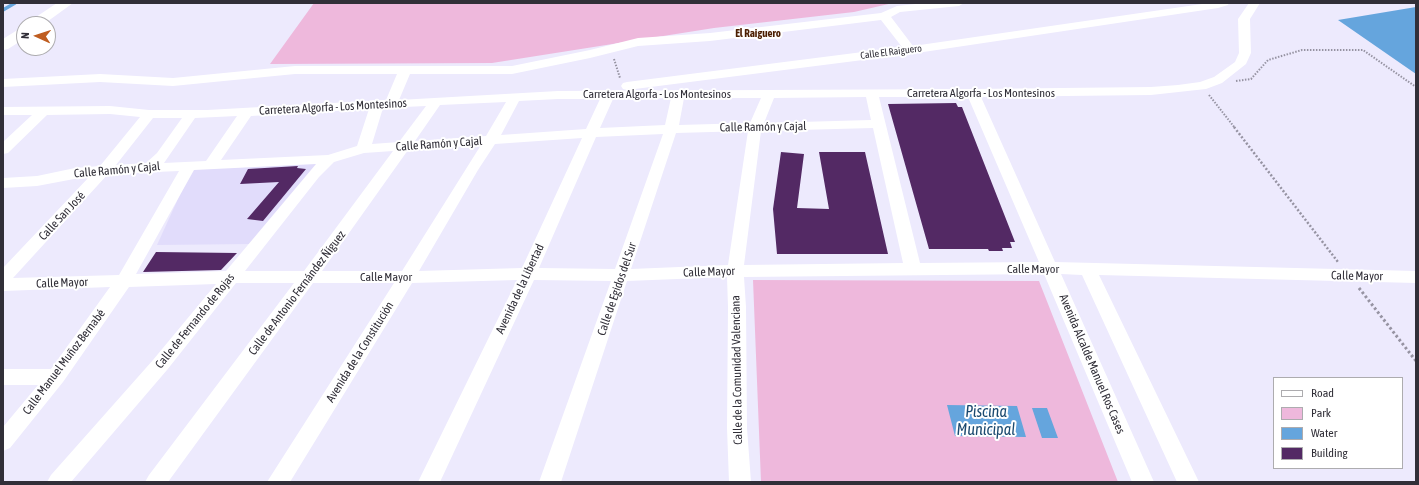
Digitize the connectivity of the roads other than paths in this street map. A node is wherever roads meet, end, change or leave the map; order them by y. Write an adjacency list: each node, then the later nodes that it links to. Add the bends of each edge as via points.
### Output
1 (66, 3): 6 (main road)
2 (959, 3): 5 (street)
3 (1224, 3): 10 (street, Calle El Raiguero)
4 (1255, 3): 15 (street, Carretera Algorfa - Los Montesinos, via 1244,19 1245,53 1240,64 1218,80 1202,86 1151,91)
5 (907, 5): 7 (street)
6 (47, 16)
7 (884, 16): 10 (street); 11 (street, via 710,37 638,42 512,70)
8 (16, 37): 9 (main road)
9 (3, 46)
10 (910, 50): 13 (street, Calle El Raiguero)
11 (406, 71): 12 (street, via 288,71 173,82 100,78); 20 (street)
12 (3, 83)
13 (616, 90): 16 (street, Carretera Algorfa - Los Montesinos); 18 (street, Carretera Algorfa - Los Montesinos); 30 (street, Avenida de la Libertad)
14 (872, 93): 15 (street, Carretera Algorfa - Los Montesinos); 17 (street, Carretera Algorfa - Los Montesinos); 27 (street)
15 (973, 93): 41 (street, Avenida Alcalde Manuel Ros Cases)
16 (678, 94): 17 (street, Carretera Algorfa - Los Montesinos); 29 (street, Calle de Egidos del Sur)
17 (770, 94): 28 (street, Calle de la Comunidad Valenciana)
18 (514, 97): 19 (street, Carretera Algorfa - Los Montesinos); 31 (street, Avenida de la Constitución)
19 (436, 102): 20 (street, Carretera Algorfa - Los Montesinos); 32 (street, Calle de Antonio Fernández Ñíguez)
20 (391, 104): 21 (street, Carretera Algorfa - Los Montesinos)
21 (376, 105): 24 (street, Carretera Algorfa - Los Montesinos); 33 (street)
22 (3, 111): 23 (street, Carretera Algorfa - Los Montesinos)
23 (43, 111): 25 (street, Carretera Algorfa - Los Montesinos, via 110,110); 34 (street)
24 (247, 112): 26 (street, Carretera Algorfa - Los Montesinos); 36 (street)
25 (149, 114): 26 (street, Carretera Algorfa - Los Montesinos); 39 (street, Calle San José)
26 (191, 114): 38 (street, via 162,156)
27 (878, 124): 28 (street, Calle Ramón y Cajal); 43 (street)
28 (755, 127): 29 (street, Calle Ramón y Cajal); 44 (street, Calle de la Comunidad Valenciana)
29 (671, 129): 30 (street, Calle Ramón y Cajal); 46 (street, Calle de Egidos del Sur)
30 (591, 133): 31 (street, Calle Ramón y Cajal); 45 (street, Avenida de la Libertad)
31 (491, 140): 32 (street, Calle Ramón y Cajal); 49 (street, Avenida de la Constitución)
32 (404, 147): 33 (street, Calle Ramón y Cajal); 47 (street, Calle de Antonio Fernández Ñíguez)
33 (363, 149): 35 (street, Calle Ramón y Cajal)
34 (3, 150)
35 (329, 158): 36 (street, Calle Ramón y Cajal); 48 (street, Calle de Fernando de Rojas)
36 (211, 164): 37 (street, Calle Ramón y Cajal)
37 (190, 165): 38 (street, Calle Ramón y Cajal); 52 (street, Calle Manuel Muñoz Bernabé)
38 (151, 167): 39 (street, Calle Ramón y Cajal)
39 (104, 170): 40 (street, Calle Ramón y Cajal, via 37,181); 51 (street, Calle San José)
40 (3, 183)
41 (1050, 268): 42 (street, Calle Mayor); 43 (street, Calle Mayor); 63 (street, Avenida Alcalde Manuel Ros Cases)
42 (1088, 269): 50 (street, Calle Mayor); 64 (street)
43 (913, 270): 44 (street, Calle Mayor)
44 (735, 271): 46 (street, Calle Mayor); 62 (street, Calle de la Comunidad Valenciana)
45 (528, 274): 46 (street, Calle Mayor); 49 (street, Calle Mayor); 60 (street, Avenida de la Libertad)
46 (621, 275): 61 (street, Calle de Egidos del Sur)
47 (309, 276): 48 (street, Calle Mayor); 49 (street, Calle Mayor); 58 (street, Calle de Antonio Fernández Ñíguez)
48 (231, 277): 52 (street, Calle Mayor); 57 (street, Calle de Fernando de Rojas, via 160,365)
49 (407, 277): 59 (street, Avenida de la Constitución)
50 (1416, 277)
51 (3, 279)
52 (124, 281): 53 (street, Calle Mayor); 54 (street, Calle Manuel Muñoz Bernabé)
53 (3, 285)
54 (56, 377): 55 (street); 56 (street, Calle Manuel Muñoz Bernabé)
55 (3, 378)
56 (3, 442)
57 (58, 482)
58 (156, 482)
59 (278, 482)
60 (429, 482)
61 (550, 482)
62 (740, 482)
63 (1143, 482)
64 (1188, 482)

